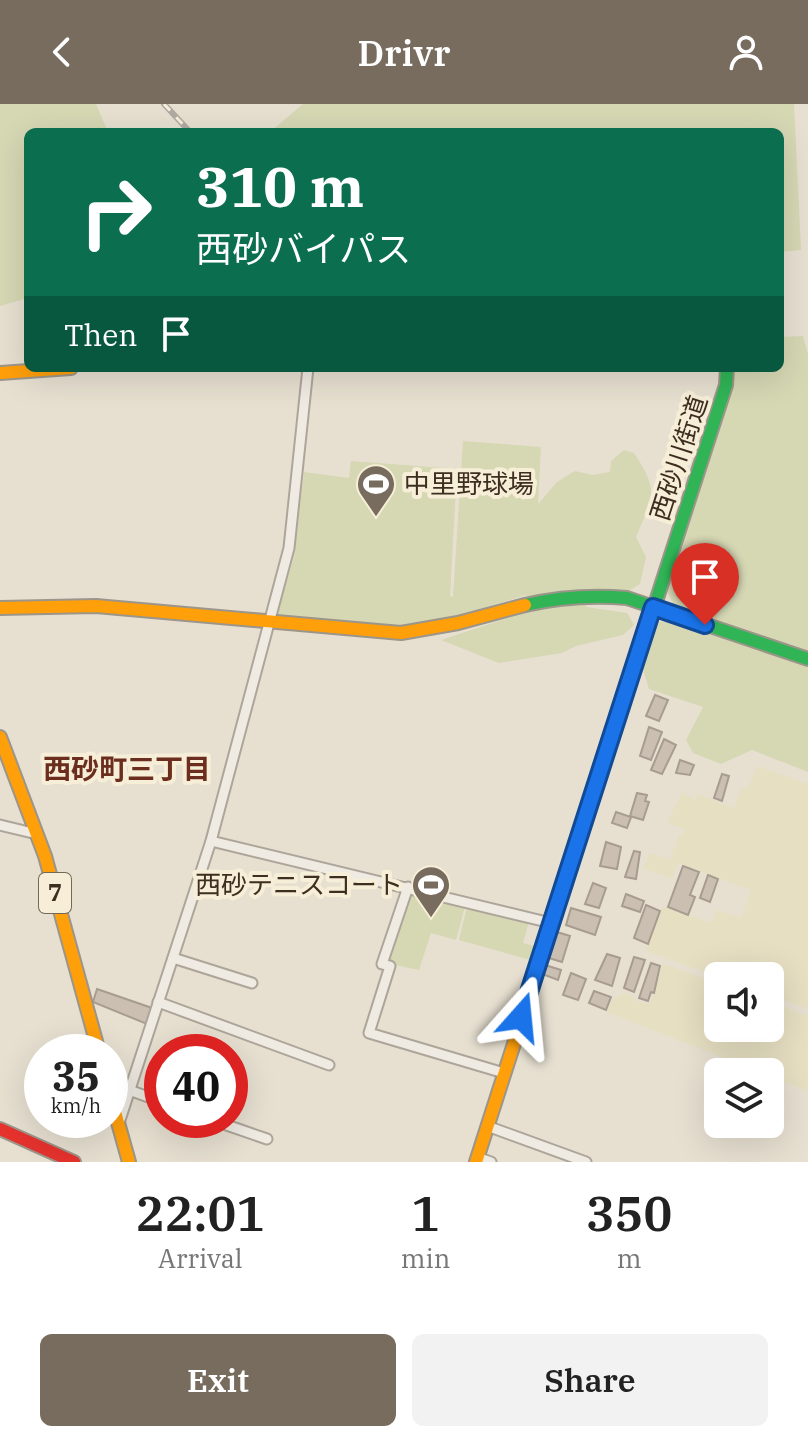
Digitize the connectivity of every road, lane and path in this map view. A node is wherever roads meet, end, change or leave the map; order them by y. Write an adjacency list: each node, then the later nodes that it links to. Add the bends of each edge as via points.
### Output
1 (24, 371): 4 (street)
2 (308, 372): 7 (street, via 289,548)
3 (727, 372): 5 (street, 西砂川街道)
4 (0, 373)
5 (653, 607): 7 (street, via 605,594 579,595 401,633); 8 (street); 14 (street, 西砂川街道)
6 (0, 608): 7 (street, via 96,606)
7 (270, 622): 12 (street)
8 (808, 659)
9 (0, 737): 11 (street, 7)
10 (0, 825): 11 (street)
11 (37, 834): 18 (street, 7)
12 (211, 841): 13 (street); 15 (street)
13 (408, 887): 14 (street); 20 (street, via 382,964 390,966 369,1033)
14 (551, 923): 20 (street, 西砂川街道)
15 (173, 958): 16 (street, via 234,982); 17 (street)
16 (252, 983)
17 (158, 1002): 19 (street); 21 (street)
18 (94, 1034)
19 (329, 1065)
20 (504, 1073): 24 (street, 西砂川街道)
21 (129, 1090): 22 (street); 23 (street)
22 (128, 1093)
23 (144, 1095)
24 (487, 1126): 29 (street, 西砂川街道); 33 (street)
25 (0, 1129): 30 (street)
26 (248, 1132): 28 (street)
27 (122, 1138): 31 (street)
28 (267, 1139)
29 (476, 1160): 32 (street)
30 (74, 1162)
31 (129, 1162)
32 (491, 1162)
33 (586, 1162)

